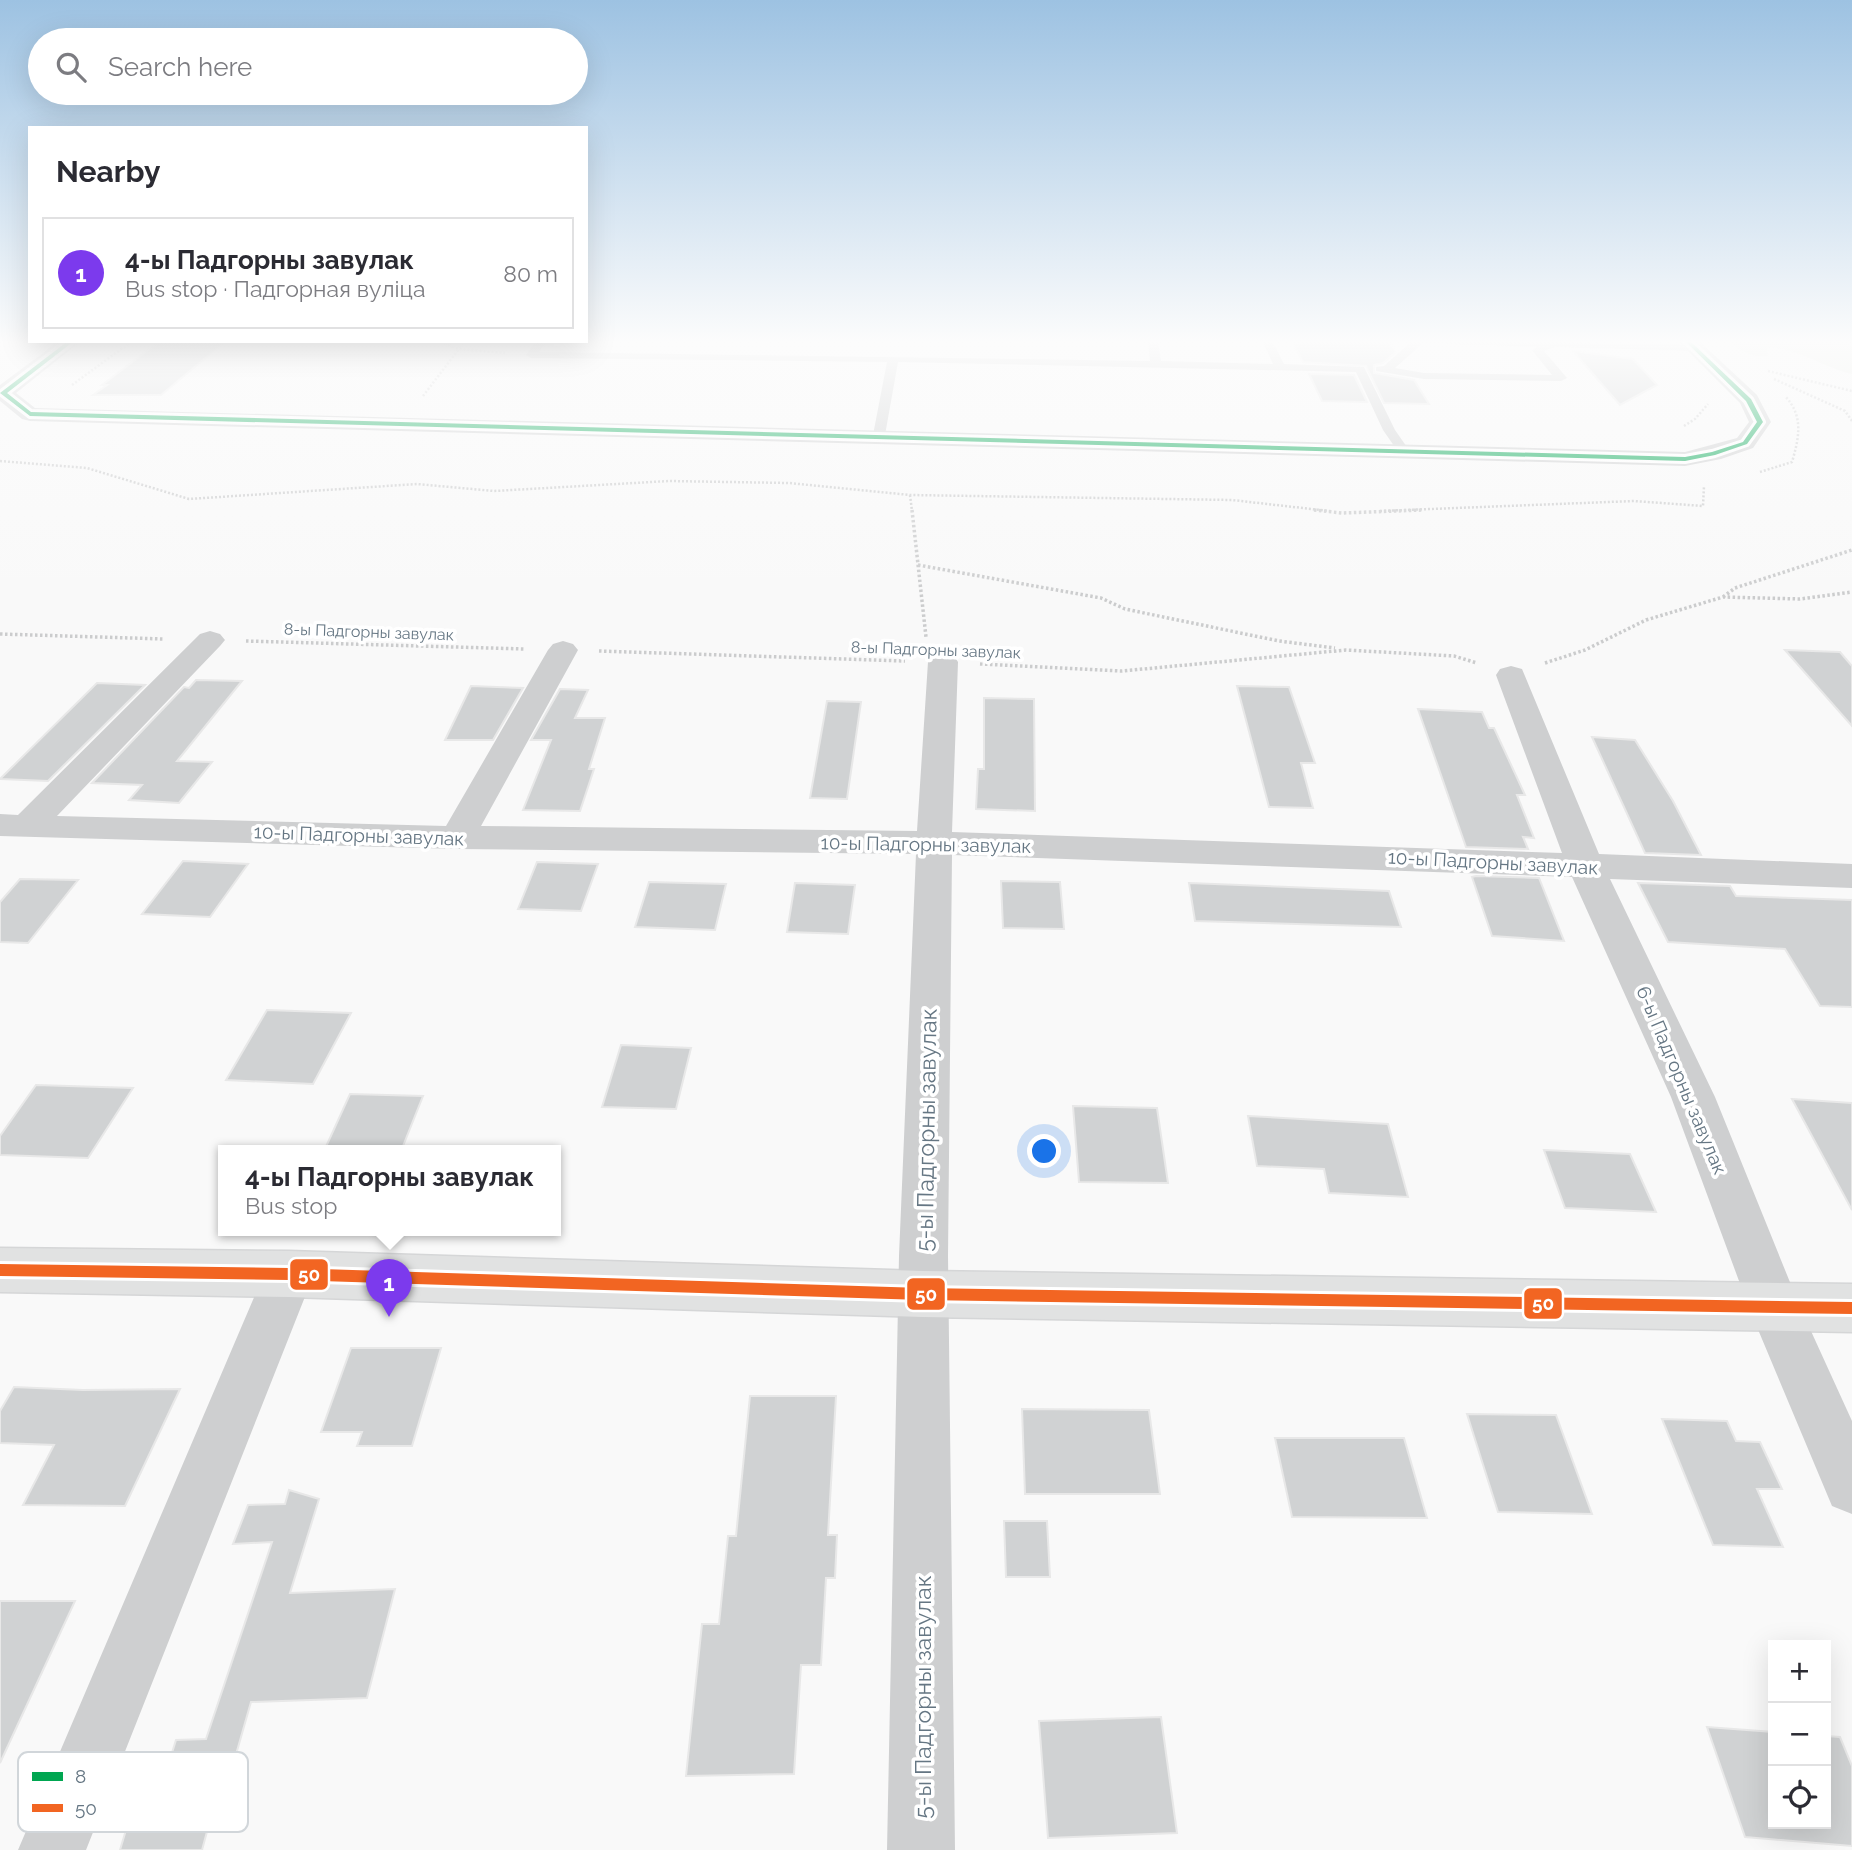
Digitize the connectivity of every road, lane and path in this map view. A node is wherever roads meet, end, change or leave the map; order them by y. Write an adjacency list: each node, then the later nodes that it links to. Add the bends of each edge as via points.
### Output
1 (529, 426): 6 (street)
2 (881, 426): 6 (lane)
3 (1387, 426): 7 (lane)
4 (1757, 426): 7 (street, via 1745,443 1685,458)
5 (1801, 426): 9 (path, via 1792,462)
6 (879, 435): 7 (street)
7 (1404, 450)
8 (0, 461): 11 (path, via 87,468 190,499 417,484 494,491 669,481 789,483)
9 (1752, 474)
10 (1703, 486): 11 (path, via 1703,506 1634,502 1342,513 1232,500)
11 (910, 495): 13 (path)
12 (1852, 550): 15 (path, via 1735,588)
13 (918, 565): 19 (path, via 1101,598 1125,608 1279,641); 20 (path)
14 (1852, 592): 15 (path, via 1800,599)
15 (1723, 597): 21 (path, via 1646,620 1585,650)
16 (0, 634): 17 (path, 8-ы Падгорны завулак)
17 (210, 640): 18 (path, 8-ы Падгорны завулак); 22 (street)
18 (564, 650): 20 (path, 8-ы Падгорны завулак); 23 (street)
19 (1346, 650): 20 (path, 8-ы Падгорны завулак, via 1122,671); 21 (path, 8-ы Падгорны завулак, via 1454,656)
20 (936, 662): 24 (street, 5-ы Падгорны завулак)
21 (1511, 675): 25 (street, 6-ы Падгорны завулак)
22 (13, 825): 23 (street, 10-ы Падгорны завулак)
23 (457, 838): 24 (street, 10-ы Падгорны завулак)
24 (932, 843): 25 (street, 10-ы Падгорны завулак); 29 (street, 5-ы Падгорны завулак)
25 (1586, 867): 26 (street, 10-ы Падгорны завулак); 30 (street, 6-ы Падгорны завулак, via 1693,1097)
26 (1852, 876)
27 (0, 1270): 28 (street)
28 (289, 1274): 29 (street); 33 (street)
29 (923, 1294): 30 (street); 36 (street, 5-ы Падгорны завулак)
30 (1775, 1308): 31 (street); 32 (street, 6-ы Падгорны завулак)
31 (1852, 1308)
32 (1852, 1486)
33 (92, 1752)
34 (59, 1832): 35 (street)
35 (52, 1850)
36 (921, 1850)

